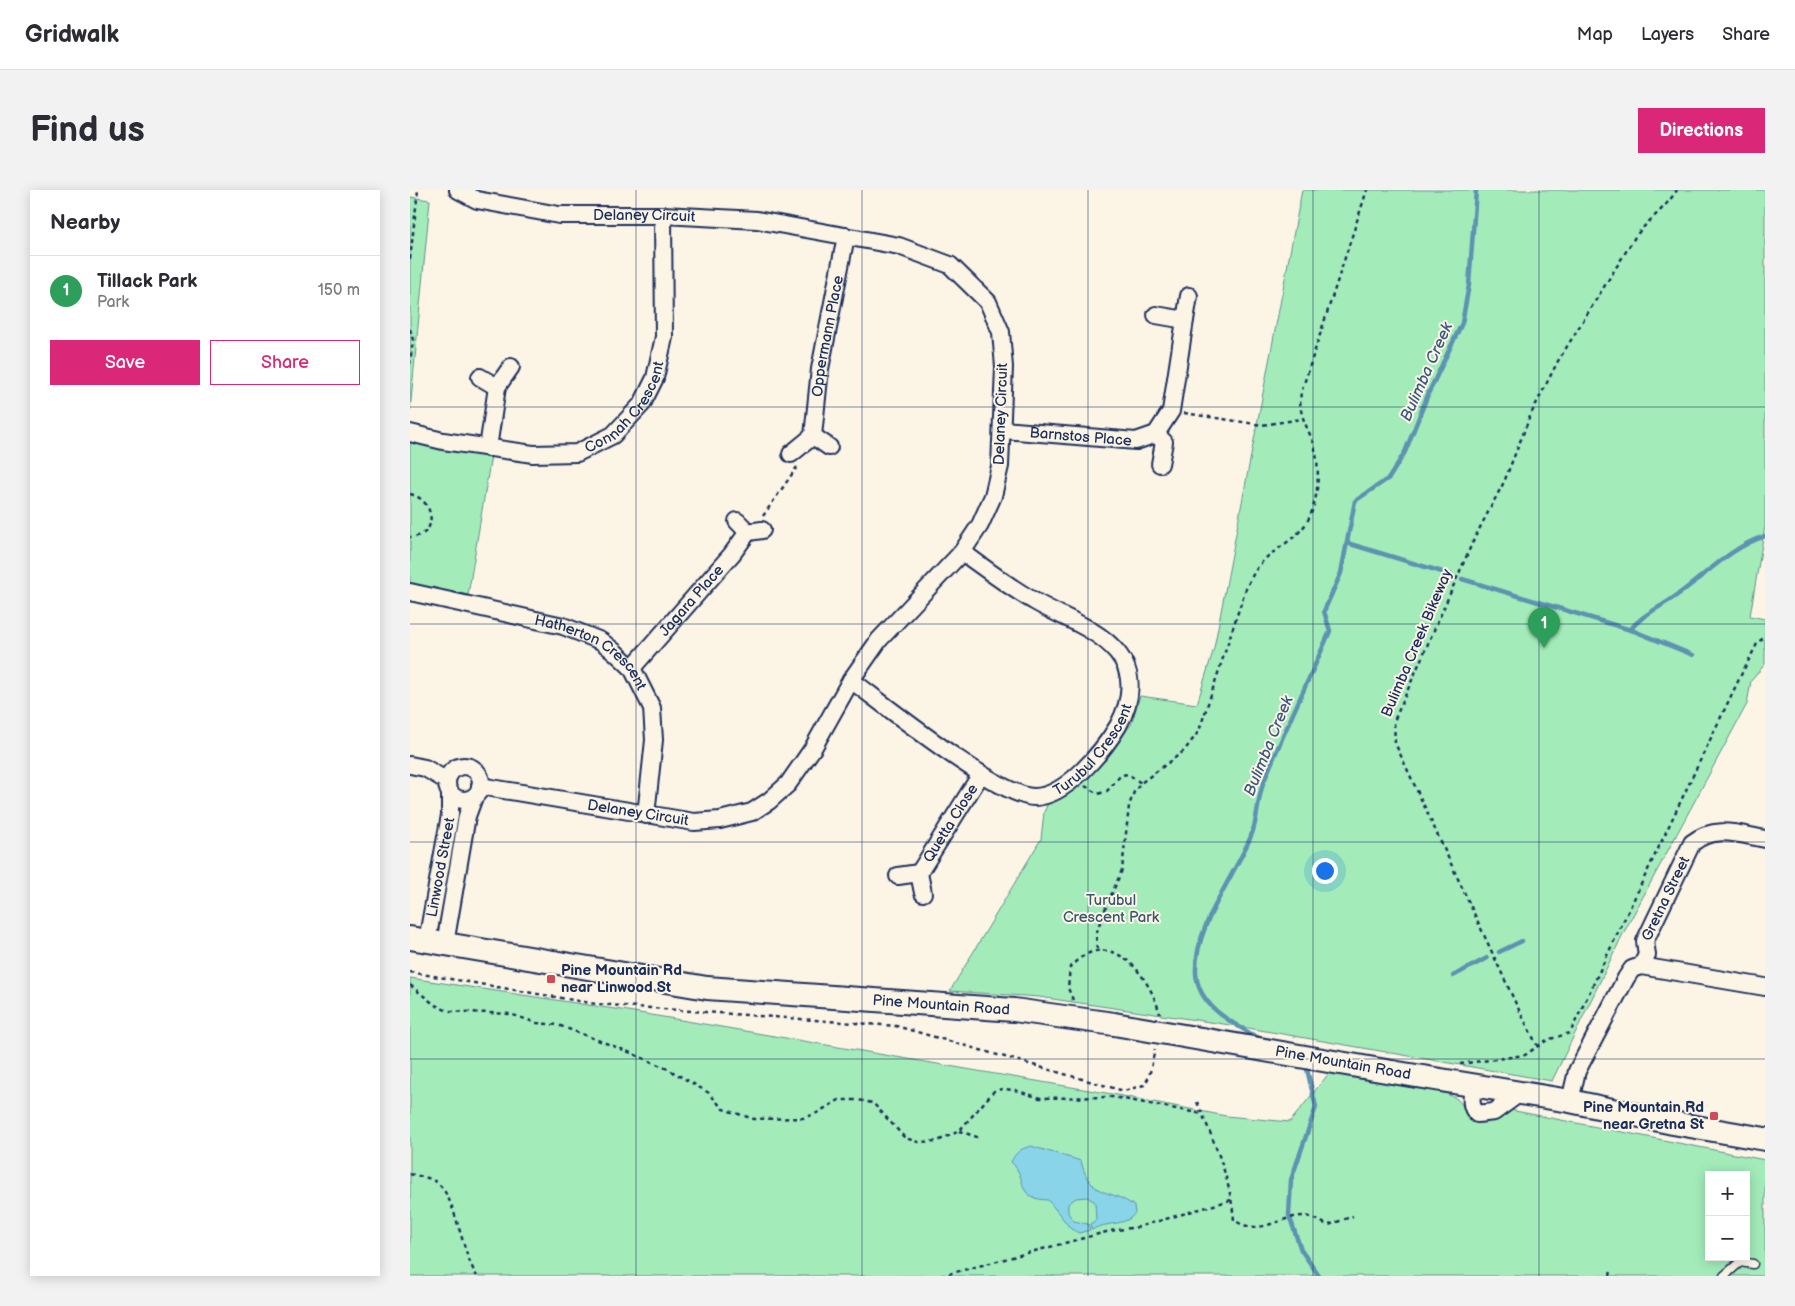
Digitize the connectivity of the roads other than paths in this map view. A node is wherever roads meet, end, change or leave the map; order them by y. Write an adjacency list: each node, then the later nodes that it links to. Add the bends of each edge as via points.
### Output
1 (458, 190): 2 (street, Delaney Circuit, via 477,200 559,215)
2 (662, 216): 3 (street, Delaney Circuit, via 757,220); 15 (street, Connah Crescent, via 664,337 655,378 642,404 613,435 577,453 533,454)
3 (846, 236): 10 (street, Delaney Circuit, via 899,246 950,266 988,302 1001,332); 13 (street, Oppermann Place, via 820,369)
4 (1189, 296): 6 (street)
5 (1156, 316): 6 (street)
6 (1185, 320): 12 (street, via 1170,411)
7 (511, 367): 9 (street)
8 (480, 377): 9 (street)
9 (497, 387): 15 (street)
10 (1003, 430): 12 (street, Barnstos Place, via 1136,441); 19 (street, Delaney Circuit, via 993,496 980,525)
11 (410, 433): 15 (street, Connah Crescent)
12 (1156, 434): 17 (street, via 1164,442)
13 (813, 436): 14 (street); 16 (street)
14 (829, 447)
15 (488, 448)
16 (796, 459)
17 (1160, 464)
18 (749, 528): 21 (street, Jagara Place, via 732,554)
19 (962, 552): 22 (street, Delaney Circuit, via 878,640); 24 (street, Turubul Crescent, via 1032,600 1104,639 1128,671 1130,693 1126,712 1115,731 1076,779 1056,792 1035,797 1019,794)
20 (410, 592): 21 (street, Hatherton Crescent, via 541,620 586,634 601,641)
21 (632, 668): 27 (street, Hatherton Crescent, via 652,708 654,740)
22 (851, 680): 24 (street, Turubul Crescent); 27 (street, Delaney Circuit, via 798,770 769,801 752,812 720,820 694,822)
23 (410, 765): 25 (street, via 425,768)
24 (981, 774): 29 (street, Quetta Close)
25 (448, 786): 26 (street, via 461,800); 26 (street, via 454,769 466,766 478,773); 32 (street, Linwood Street, via 450,815)
26 (477, 791): 27 (street, Delaney Circuit); 32 (street, Linwood Street)
27 (646, 815)
28 (1765, 839): 33 (street, Gretna Street, via 1716,831 1692,842 1645,941 1647,955)
29 (919, 873): 30 (street, Quetta Close); 31 (street, Quetta Close)
30 (898, 876)
31 (923, 892)
32 (427, 941): 35 (main road, Pine Mountain Road, bridge, via 707,988 1005,1009 1114,1024)
33 (1641, 966): 34 (street); 35 (street, via 1632,969 1626,978 1577,1071)
34 (1765, 987)
35 (1570, 1101): 36 (main road, Pine Mountain Road)
36 (1765, 1139)
37 (1753, 1264): 38 (lane, via 1740,1262)
38 (1724, 1276)

